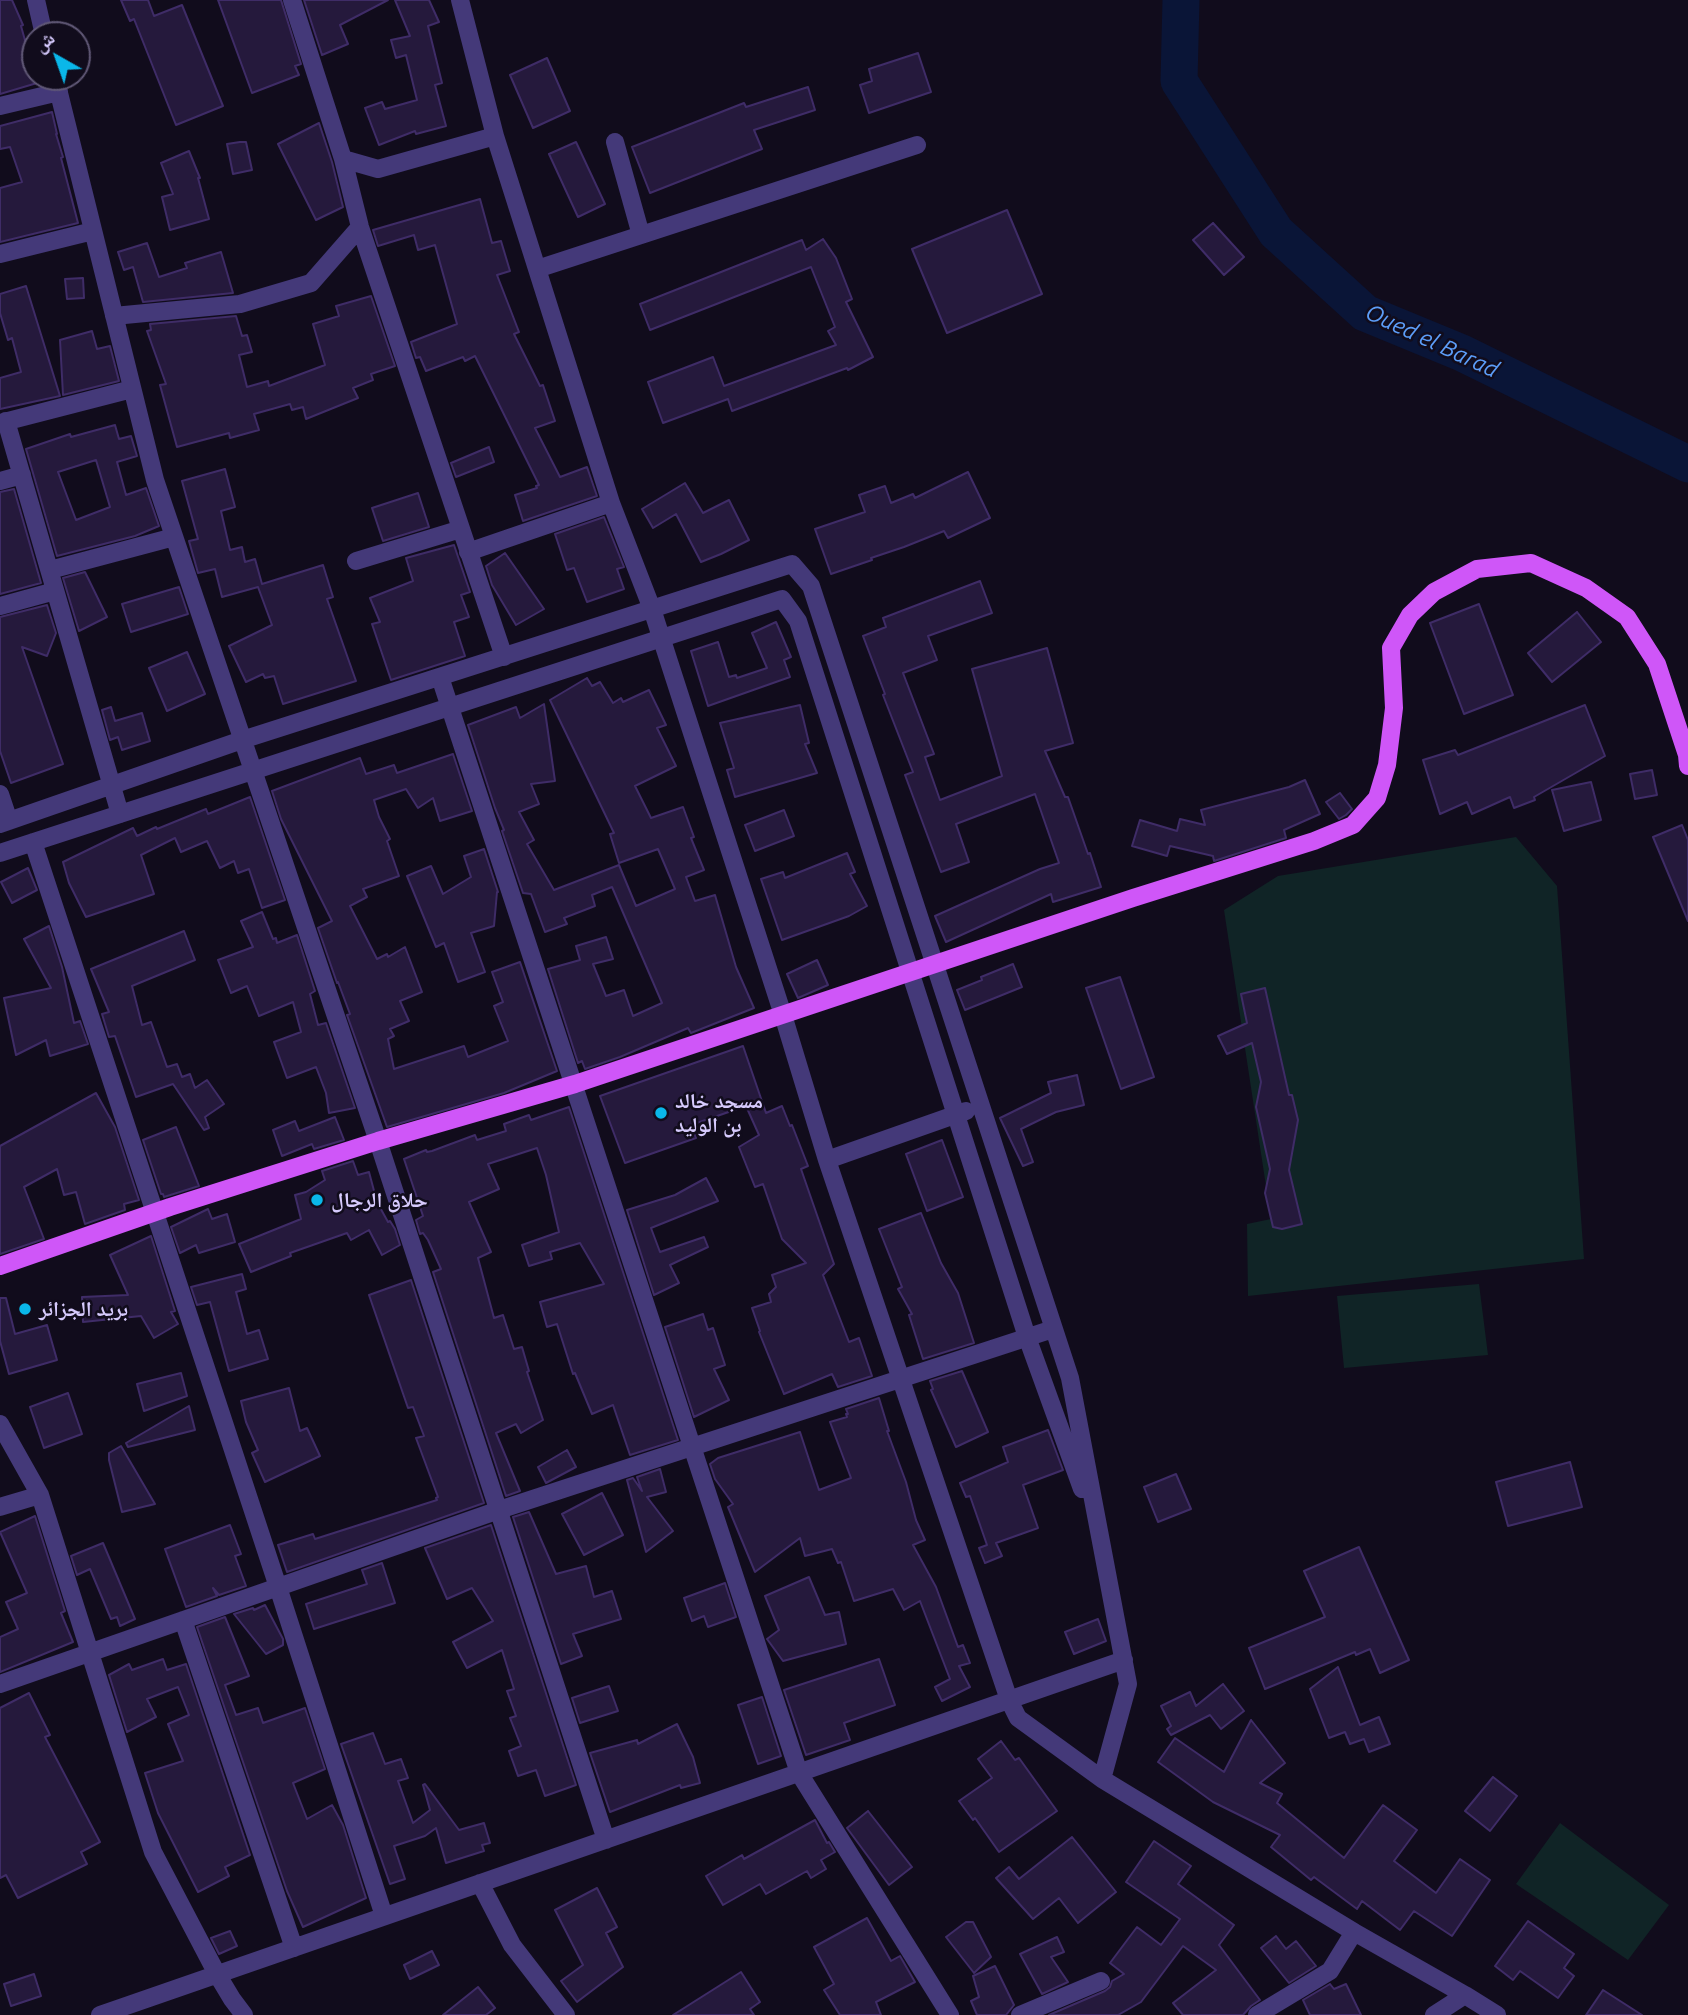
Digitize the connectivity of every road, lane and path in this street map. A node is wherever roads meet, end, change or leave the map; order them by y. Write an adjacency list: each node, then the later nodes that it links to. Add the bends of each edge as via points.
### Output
1 (36, 0): 4 (street)
2 (292, 0): 11 (street)
3 (460, 0): 8 (street)
4 (41, 21)
5 (39, 91): 7 (street)
6 (59, 91): 13 (street)
7 (0, 106)
8 (495, 136): 11 (street, via 377,169); 16 (street)
9 (615, 142): 14 (street)
10 (917, 145): 14 (street)
11 (343, 159): 12 (street)
12 (360, 227): 17 (street, via 311,283 240,304); 23 (street)
13 (93, 231): 15 (street); 17 (street)
14 (641, 235): 16 (street)
15 (0, 254)
16 (537, 269): 22 (street)
17 (114, 316): 18 (street)
18 (132, 389): 19 (street); 24 (street)
19 (3, 422): 20 (street)
20 (22, 475): 21 (street); 27 (street)
21 (0, 481)
22 (611, 503): 25 (street); 30 (street)
23 (461, 529): 25 (street); 26 (street)
24 (174, 537): 27 (street); 35 (street)
25 (468, 552): 32 (street)
26 (356, 561)
27 (50, 570): 28 (street)
28 (55, 591): 29 (street); 38 (street)
29 (0, 606)
30 (652, 609): 31 (street); 32 (street); 44 (street, via 792,564 810,586)
31 (661, 638): 34 (street); 45 (street, via 782,598 798,621); 46 (street)
32 (503, 657): 33 (street)
33 (440, 677): 34 (street); 35 (street)
34 (450, 707): 37 (street); 47 (street)
35 (242, 740): 37 (street); 38 (street)
36 (1688, 766): 44 (main road, via 1657,664 1627,617 1586,588 1531,563 1477,569 1434,592 1410,615 1391,648 1394,708 1387,765 1377,798 1353,825)
37 (253, 771): 40 (street); 50 (street)
38 (111, 784): 40 (street); 41 (street)
39 (0, 794): 41 (street)
40 (120, 814): 42 (street)
41 (5, 822)
42 (33, 842): 43 (street); 52 (street)
43 (0, 853)
44 (934, 964): 45 (main road); 48 (street)
45 (911, 972): 46 (main road); 49 (street)
46 (783, 1015): 47 (main road); 51 (street)
47 (575, 1084): 50 (main road); 58 (street)
48 (980, 1106): 49 (street); 54 (street)
49 (956, 1114): 51 (street); 55 (street)
50 (378, 1141): 52 (main road); 61 (street)
51 (827, 1160): 56 (street)
52 (155, 1212): 53 (main road); 63 (street)
53 (0, 1266)
54 (1053, 1329): 55 (street); 62 (street, via 1070,1378)
55 (1027, 1337): 56 (street); 62 (street)
56 (901, 1379): 58 (street); 68 (street)
57 (0, 1424): 59 (street)
58 (693, 1447): 61 (street); 69 (street)
59 (40, 1495): 60 (street); 65 (street)
60 (0, 1507)
61 (499, 1510): 63 (street); 71 (street)
62 (1101, 1541): 66 (street)
63 (278, 1587): 64 (street); 73 (street)
64 (183, 1620): 65 (street); 75 (street)
65 (90, 1652): 67 (street); 76 (street, via 153,1852)
66 (1124, 1660): 68 (street); 70 (street, via 1128,1684)
67 (0, 1684)
68 (1009, 1700): 69 (street); 70 (street, via 1018,1718)
69 (799, 1773): 71 (street); 82 (street)
70 (1102, 1779): 74 (street)
71 (606, 1840): 72 (street)
72 (480, 1883): 73 (street); 81 (street, via 512,1945)
73 (384, 1916): 75 (street)
74 (1354, 1932): 78 (street); 84 (street, via 1330,1971)
75 (294, 1948): 76 (street)
76 (218, 1974): 79 (street); 80 (street)
77 (1101, 1981): 83 (street)
78 (1465, 1994): 85 (street); 86 (street)
79 (100, 2015)
80 (244, 2015)
81 (566, 2015)
82 (950, 2015)
83 (1020, 2015)
84 (1257, 2015)
85 (1434, 2015)
86 (1497, 2015)

